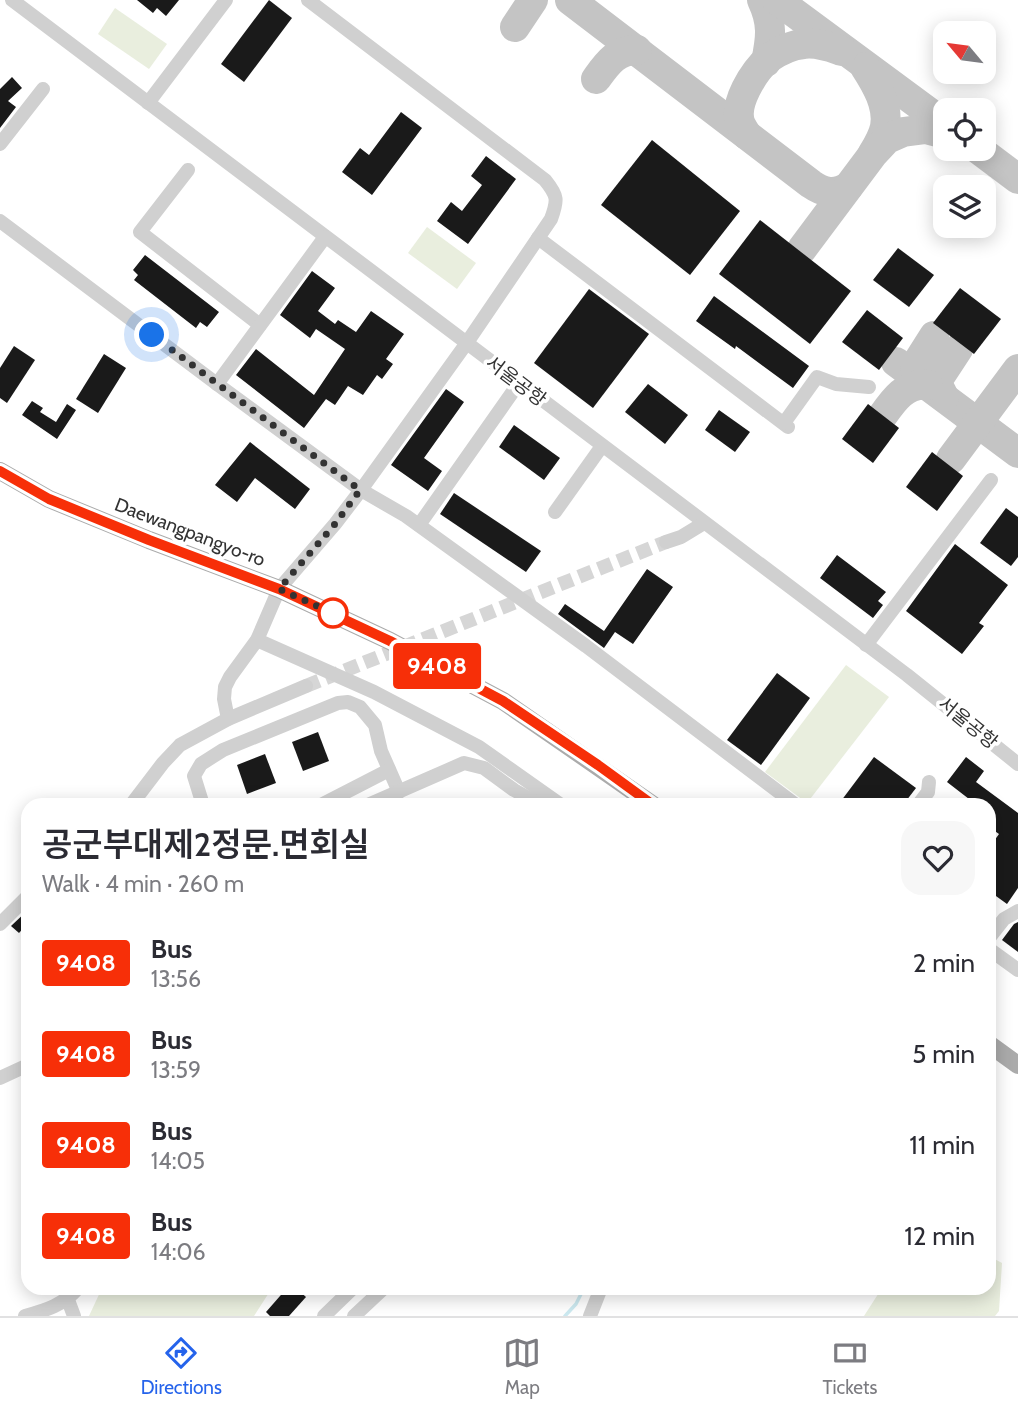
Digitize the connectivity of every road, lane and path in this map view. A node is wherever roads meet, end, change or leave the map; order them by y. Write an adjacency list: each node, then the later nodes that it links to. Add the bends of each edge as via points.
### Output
1 (12, 0): 5 (street, 서울공항)
2 (226, 0): 5 (street)
3 (308, 0): 10 (street, via 545,180 555,191 557,204)
4 (43, 89): 6 (street)
5 (148, 103): 9 (street, 서울공항)
6 (0, 144)
7 (188, 170): 11 (street, via 140,232)
8 (0, 221): 14 (street)
9 (325, 237): 11 (street); 12 (street, 서울공항)
10 (538, 237): 12 (street); 15 (street, via 786,425 817,377)
11 (260, 325): 14 (street)
12 (466, 344): 13 (street, 서울공항); 19 (street)
13 (519, 383): 16 (street, 서울공항); 22 (street)
14 (217, 384): 19 (street)
15 (869, 387)
16 (602, 446): 20 (street); 21 (street, 서울공항)
17 (0, 471): 24 (main road, Daewangpangyo-ro, via 49,499)
18 (991, 480): 26 (street)
19 (360, 490): 22 (street); 24 (street)
20 (555, 512)
21 (704, 523): 23 (street); 26 (street, 서울공항)
22 (419, 525): 40 (street)
23 (666, 542)
24 (279, 589): 25 (street); 39 (main road, Daewangpangyo-ro, via 503,701)
25 (257, 640): 28 (street, via 226,687); 38 (street, via 469,741)
26 (866, 645): 29 (street, 서울공항)
27 (306, 687): 28 (street)
28 (228, 719): 33 (street, via 180,745)
29 (1018, 764)
30 (389, 770): 32 (street); 34 (street, via 375,725 360,707 338,703 223,750 201,764 194,776); 35 (street)
31 (929, 782): 41 (street)
32 (399, 792): 36 (street); 37 (street, via 464,763 484,768)
33 (136, 798)
34 (201, 798)
35 (335, 798)
36 (385, 798)
37 (528, 798)
38 (551, 798)
39 (643, 798)
40 (787, 798)
41 (923, 798)
42 (21, 903): 44 (street)
43 (1018, 911): 45 (street)
44 (0, 924)
45 (996, 929)
46 (996, 954): 47 (street)
47 (1018, 970)
48 (996, 1054): 49 (main road)
49 (1018, 1065)
50 (21, 1068): 51 (street)
51 (0, 1078)
52 (72, 1295): 56 (street)
53 (346, 1295): 59 (street)
54 (376, 1295): 60 (street)
55 (598, 1295): 61 (street)
56 (68, 1300): 57 (street); 58 (street)
57 (24, 1316)
58 (74, 1316)
59 (324, 1316)
60 (354, 1316)
61 (590, 1316)

